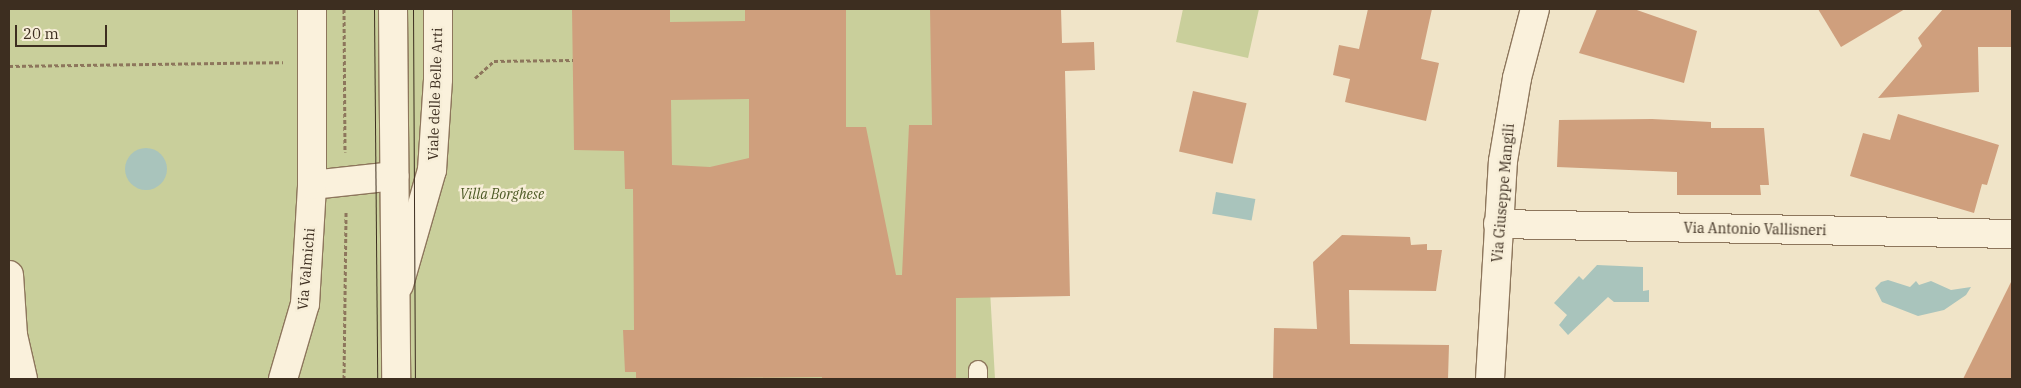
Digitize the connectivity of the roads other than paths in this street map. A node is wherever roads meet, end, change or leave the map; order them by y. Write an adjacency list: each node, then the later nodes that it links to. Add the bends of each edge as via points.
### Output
1 (312, 9): 6 (street, Via Valmichi)
2 (393, 9): 5 (street, Viale delle Belle Arti)
3 (438, 9): 10 (street, Viale delle Belle Arti, via 438,79 432,170)
4 (1535, 9): 7 (street, Via Giuseppe Mangili, via 1509,121)
5 (395, 176): 6 (street); 10 (street, Viale delle Belle Arti)
6 (312, 185): 12 (street, Via Valmichi, via 305,304)
7 (1498, 224): 8 (street, Via Antonio Vallisneri); 14 (street, Via Giuseppe Mangili)
8 (2012, 234)
9 (9, 275): 11 (street, via 12,335)
10 (396, 293): 13 (street, Viale delle Belle Arti)
11 (23, 379)
12 (284, 379)
13 (396, 379)
14 (1490, 379)

